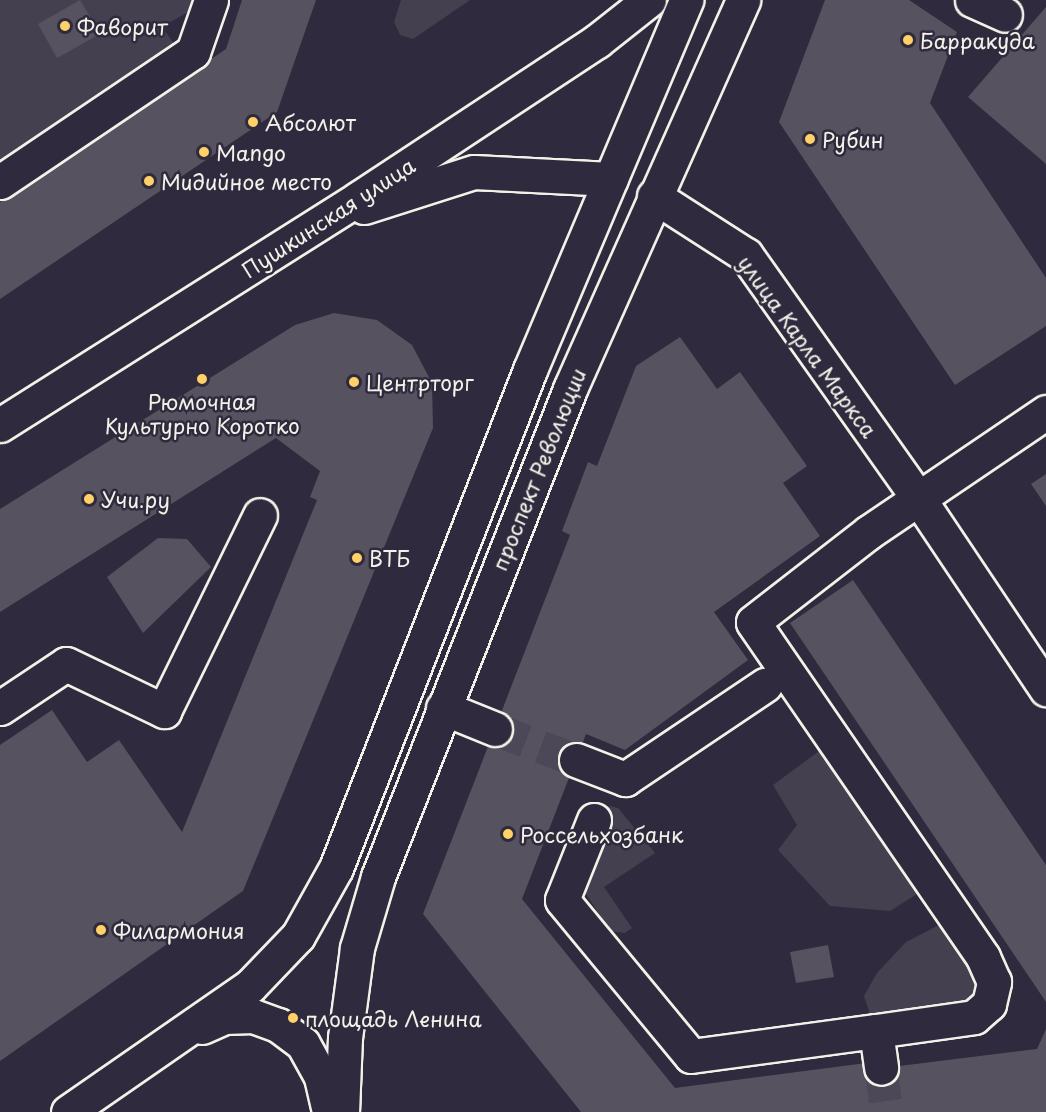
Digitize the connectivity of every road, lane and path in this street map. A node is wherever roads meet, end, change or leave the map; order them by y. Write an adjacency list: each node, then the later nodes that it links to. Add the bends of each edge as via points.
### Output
1 (211, 0): 8 (main road, via 193,52)
2 (649, 0): 10 (main road, Пушкинская улица, via 597,41)
3 (686, 0): 7 (main road, проспект Революции)
4 (743, 0): 9 (main road, проспект Революции)
5 (972, 0): 6 (main road)
6 (1005, 15)
7 (611, 179): 9 (main road, улица Карла Маркса); 10 (main road, улица Карла Маркса, via 474,172); 23 (main road, проспект Революции, via 530,370 336,868 298,936 250,986)
8 (0, 182)
9 (654, 196): 13 (main road, улица Карла Маркса, via 746,255); 18 (main road, проспект Революции, via 570,389)
10 (322, 221): 12 (main road, Пушкинская улица)
11 (1046, 412): 13 (main road)
12 (0, 425)
13 (919, 499): 16 (main road, улица Карла Маркса); 22 (main road, via 753,622 978,949 994,982 989,1004 974,1017)
14 (260, 515): 17 (main road, via 164,711 66,664)
15 (765, 685): 20 (main road, via 625,779)
16 (1046, 689)
17 (0, 708)
18 (443, 708): 19 (main road); 27 (main road, проспект Революции, via 378,877 357,948 345,1038)
19 (495, 729)
20 (576, 760)
21 (594, 820): 22 (main road, via 562,900 690,1056)
22 (876, 1031): 24 (main road)
23 (168, 1043): 25 (main road); 26 (main road, via 224,1017 253,1016 278,1025 303,1044 321,1077)
24 (881, 1068)
25 (68, 1112)
26 (329, 1112)
27 (342, 1112)

